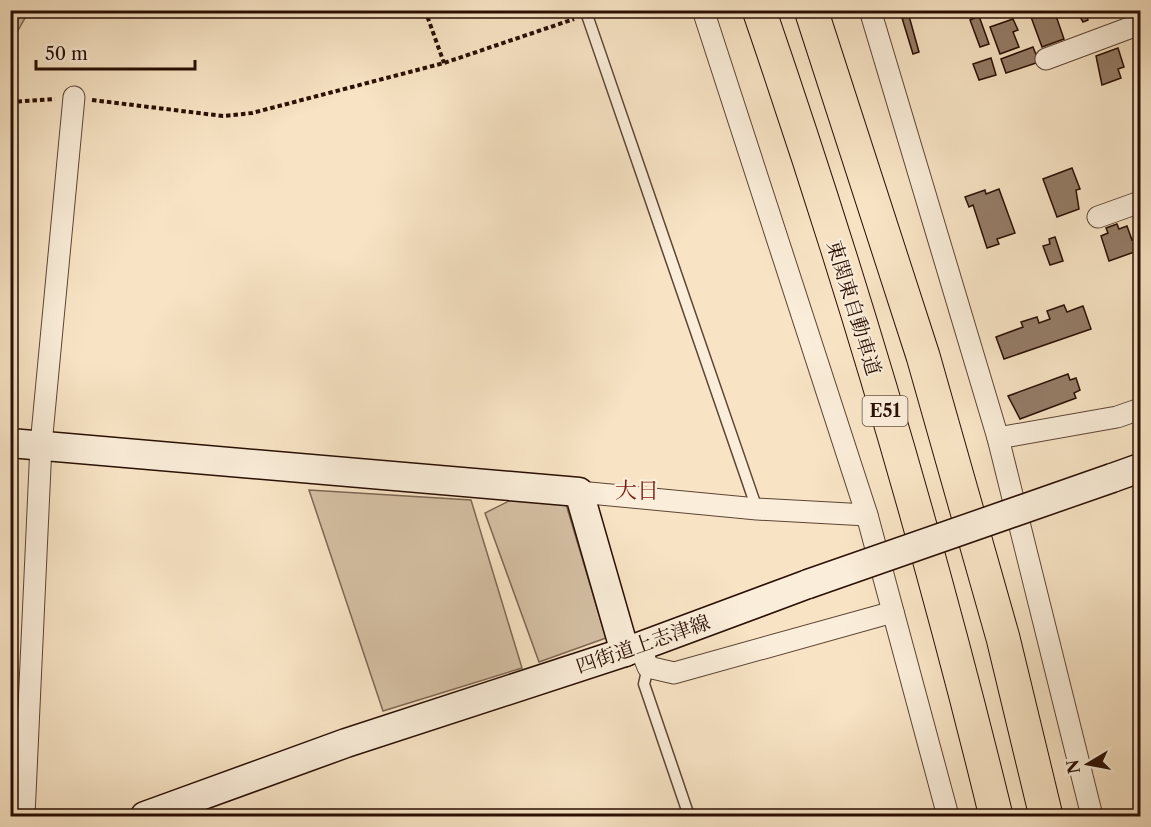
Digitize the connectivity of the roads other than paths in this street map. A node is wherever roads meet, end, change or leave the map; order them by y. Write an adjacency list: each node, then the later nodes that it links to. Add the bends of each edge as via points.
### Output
1 (703, 10): 18 (street)
2 (759, 10): 25 (highway, 東関東自動車道 / E51, via 885,410 957,656)
3 (811, 10): 26 (highway, E51, via 923,356 1003,638)
4 (870, 10): 12 (street)
5 (587, 15): 17 (lane)
6 (1140, 24): 7 (street)
7 (1046, 59)
8 (74, 97): 14 (street)
9 (1140, 202): 10 (street)
10 (1098, 218)
11 (1140, 409): 12 (street, via 1117,417)
12 (998, 438): 27 (street)
13 (10, 443): 14 (main road)
14 (41, 445): 16 (main road); 22 (street)
15 (1140, 468): 20 (main road, 四街道上志津線, bridge, via 808,584)
16 (579, 492): 17 (street); 20 (main road)
17 (757, 509): 18 (street)
18 (867, 515): 19 (street)
19 (893, 612): 20 (street, via 674,673); 24 (street)
20 (638, 655): 21 (main road, 四街道上志津線, via 357,739); 23 (lane, via 644,684)
21 (157, 814)
22 (24, 816)
23 (689, 816)
24 (948, 816)
25 (996, 816)
26 (1046, 816)
27 (1092, 816)

